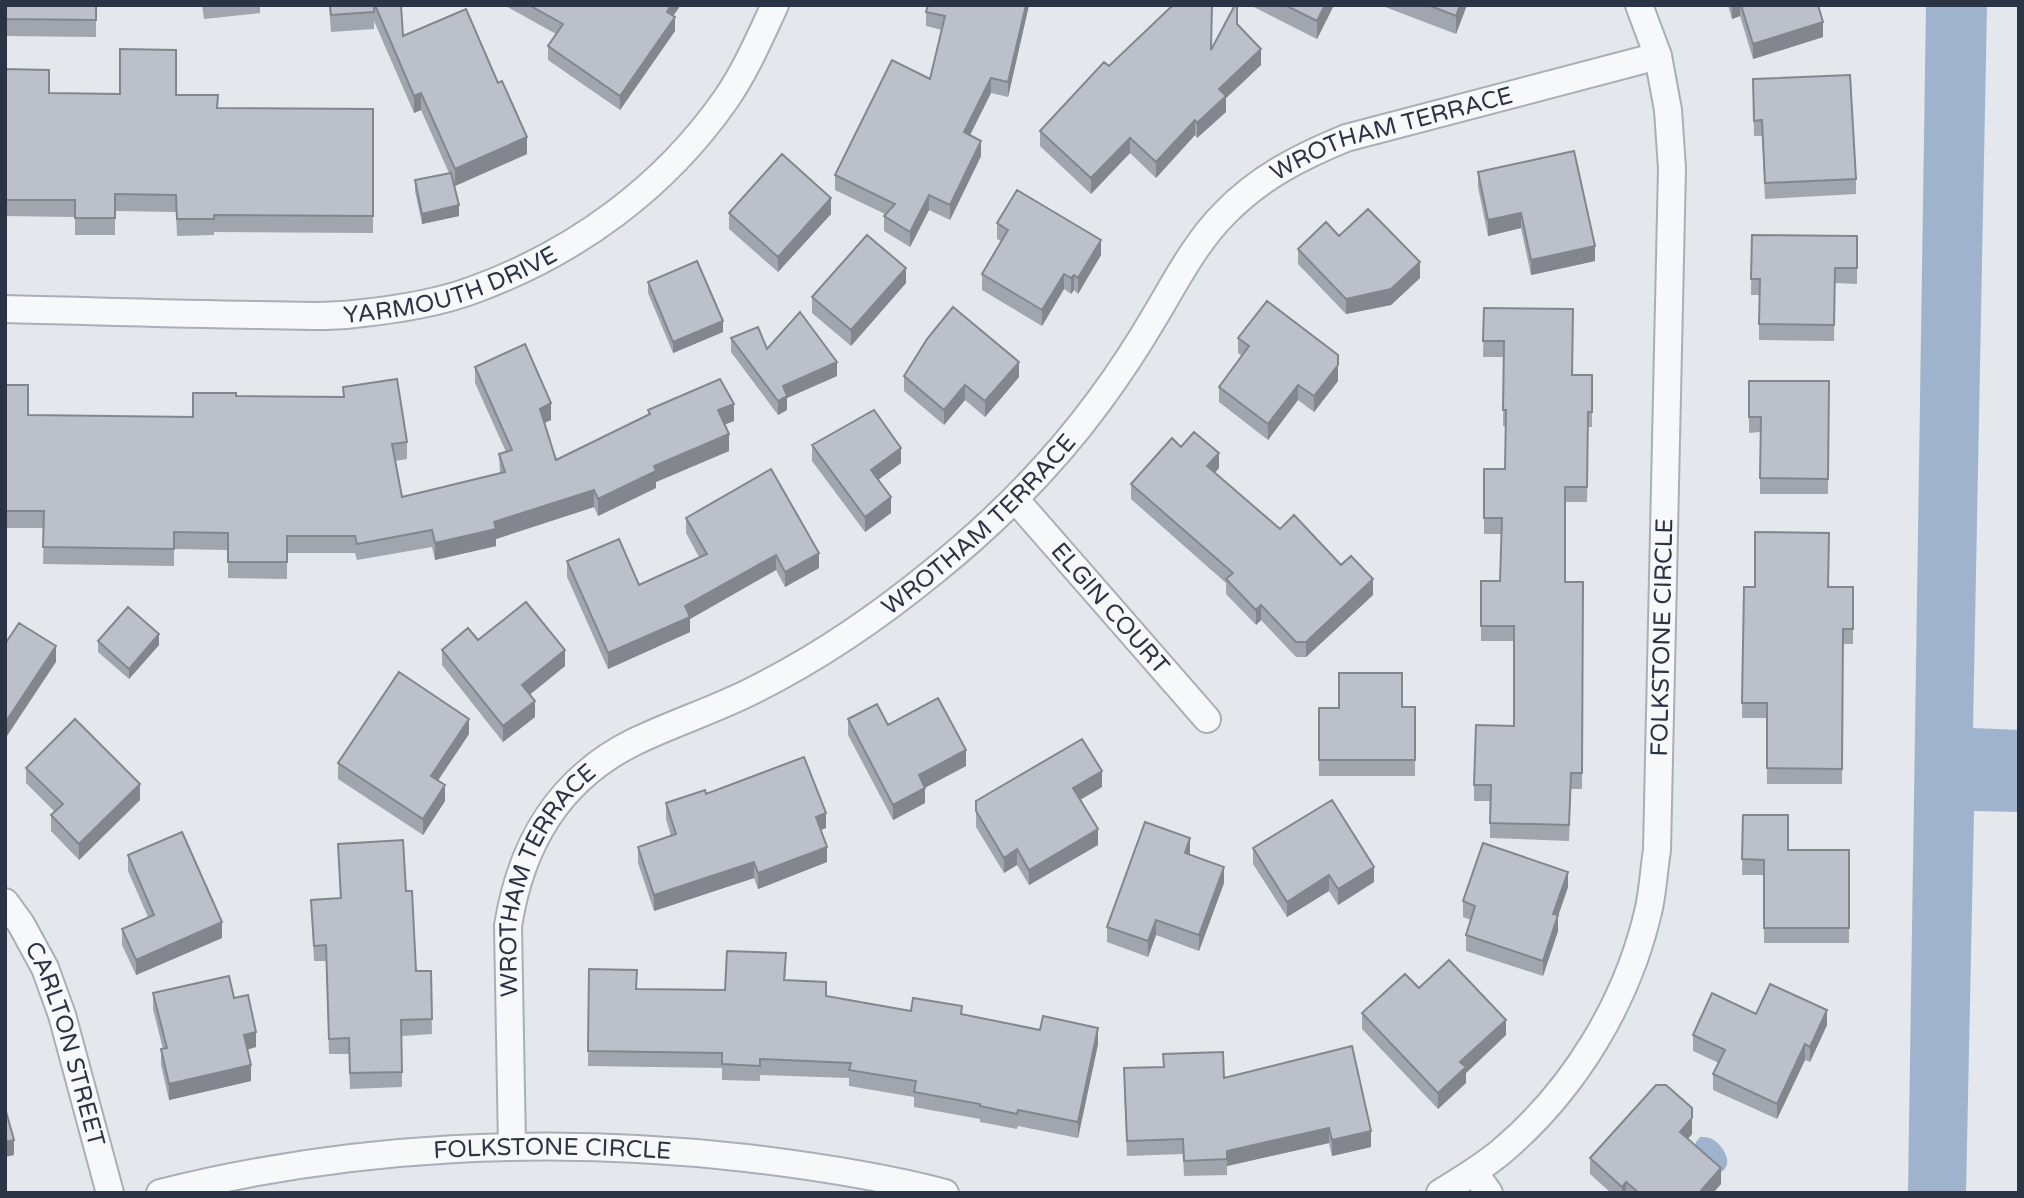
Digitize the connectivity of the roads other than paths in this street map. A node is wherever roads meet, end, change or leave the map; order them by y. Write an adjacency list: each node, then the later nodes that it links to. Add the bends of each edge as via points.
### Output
1 (775, 5): 4 (street, YARMOUTH DRIVE, via 726,99 650,186 596,229 536,264 471,291 404,308 350,315)
2 (1639, 5): 3 (street, FOLKSTONE CIRCLE)
3 (1658, 56): 5 (street, WROTHAM TERRACE, via 1346,138 1301,157 1261,182 1225,213 1194,250 1099,400); 9 (street, FOLKSTONE CIRCLE, via 1672,167 1657,850 1649,907 1633,962 1610,1015 1580,1065 1544,1110 1503,1150)
4 (5, 309)
5 (1015, 499): 6 (street, ELGIN COURT); 8 (street, WROTHAM TERRACE, via 891,606 753,691 612,755 555,806 518,875 508,926)
6 (1207, 719)
7 (5, 902): 10 (street, CARLTON STREET, via 45,968 62,1015)
8 (512, 1146): 11 (street, FOLKSTONE CIRCLE, via 398,1153 285,1167); 12 (street, FOLKSTONE CIRCLE, via 688,1152 801,1164)
9 (1482, 1182): 13 (street, FOLKSTONE CIRCLE)
10 (110, 1193)
11 (160, 1193)
12 (945, 1193)
13 (1440, 1193)

